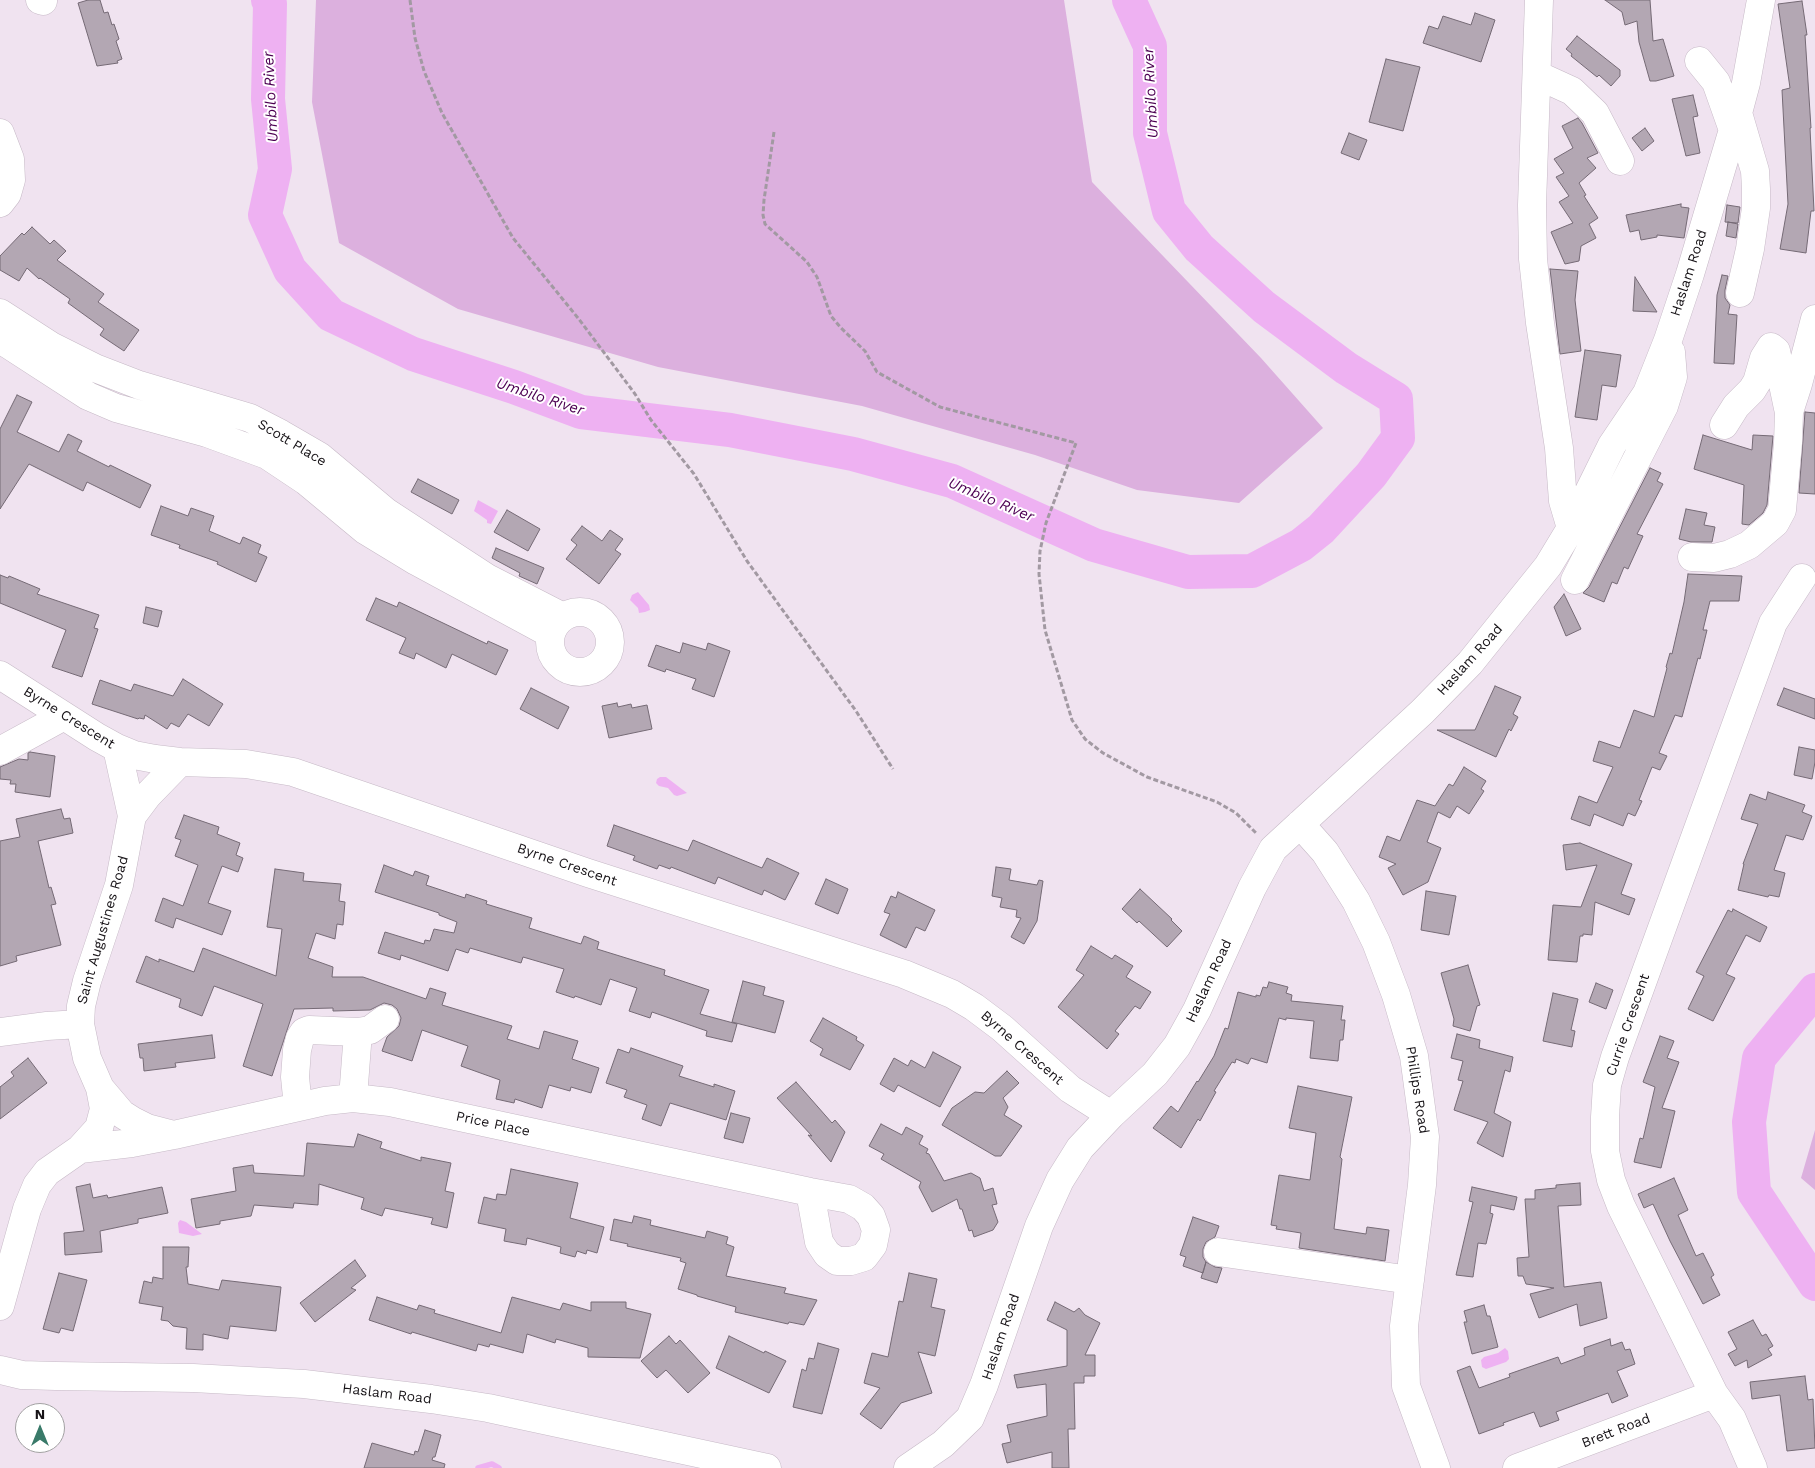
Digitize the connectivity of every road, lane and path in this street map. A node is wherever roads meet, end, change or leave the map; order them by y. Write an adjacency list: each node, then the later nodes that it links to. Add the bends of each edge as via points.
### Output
1 (410, 0): 29 (path, via 415,38 438,105 513,238 578,318 694,474 746,561 856,711)
2 (1539, 0): 5 (street)
3 (1760, 0): 6 (street, Haslam Road)
4 (1699, 60): 6 (street, via 1716,82)
5 (1537, 75): 9 (street, via 1572,91 1595,113); 18 (street, via 1533,258 1559,448 1563,501)
6 (1736, 121): 11 (street, via 1755,171 1756,189 1750,250); 15 (street, Haslam Road)
7 (774, 132): 32 (path, via 765,186 764,224 806,262 817,277 831,316 865,351 877,372 940,407 1076,443 1046,523 1039,574 1045,630 1072,720 1085,740 1147,777 1217,802 1236,813)
8 (0, 133): 10 (street, via 10,159 12,180)
9 (1620, 161)
10 (0, 204)
11 (1740, 293)
12 (0, 313): 22 (street, Scott Place, via 51,346 95,368 139,385 250,418 281,434 319,456)
13 (1815, 319): 16 (street)
14 (0, 339): 22 (street, Scott Place, via 88,396 116,408 207,433 267,455 306,481 365,530 416,561)
15 (1668, 340): 18 (street, Haslam Road, via 1647,393 1612,445); 21 (street, via 1673,377 1664,406)
16 (1789, 412): 17 (street, via 1776,351 1771,347 1757,382); 19 (street, via 1782,510 1775,523 1748,545 1730,554 1714,558)
17 (1724, 425)
18 (1570, 528): 31 (street, Haslam Road, via 1548,566 1470,663 1422,712)
19 (1692, 557)
20 (1802, 578): 48 (street, Currie Crescent, via 1773,623 1607,1085 1605,1151 1611,1180)
21 (1575, 580)
22 (482, 585): 23 (street, Scott Place)
23 (557, 626)
24 (0, 675): 25 (street, Byrne Crescent)
25 (64, 716): 26 (street, Byrne Crescent); 27 (street)
26 (117, 748): 28 (street, Byrne Crescent, via 155,760); 30 (street, Saint Augustines Road)
27 (0, 751)
28 (180, 762): 30 (street, Saint Augustines Road); 40 (street, Byrne Crescent, via 246,764 293,772 597,876 904,974 952,994 974,1008 1002,1028 1070,1089)
29 (893, 769)
30 (132, 816): 34 (street, Saint Augustines Road, via 119,885 88,981)
31 (1300, 824): 32 (street, Haslam Road); 45 (street, Phillips Road, via 1325,852 1360,909 1396,995 1414,1056 1425,1137)
32 (1273, 849): 40 (street, Haslam Road, via 1177,1046 1155,1074)
33 (385, 1019): 36 (street, via 370,1030)
34 (80, 1024): 35 (street); 37 (street, Saint Augustines Road, via 87,1058)
35 (0, 1032)
36 (358, 1032): 38 (street); 39 (street, via 304,1032 297,1050)
37 (100, 1088): 41 (street, Price Place, via 122,1114 133,1121); 42 (street, Saint Augustines Road, via 104,1109 100,1128)
38 (353, 1098): 39 (street, Price Place); 43 (street, Price Place, via 390,1102)
39 (298, 1107): 41 (street, Price Place)
40 (1111, 1115): 50 (street, Haslam Road, via 1080,1148 1060,1180 1039,1226 970,1418 943,1444)
41 (174, 1135): 42 (street, Price Place)
42 (80, 1149): 46 (street, Saint Augustines Road, via 47,1172 37,1185 27,1209)
43 (810, 1192)
44 (1218, 1252): 45 (street)
45 (1410, 1280): 51 (street, Phillips Road, via 1404,1326 1406,1386)
46 (0, 1306)
47 (0, 1370): 49 (street, Haslam Road, via 22,1375 304,1384 431,1399 488,1408)
48 (1714, 1394): 52 (street, Brett Road); 53 (street, Currie Crescent, via 1732,1419)
49 (767, 1468)
50 (908, 1468)
51 (1436, 1468)
52 (1517, 1468)
53 (1753, 1468)

